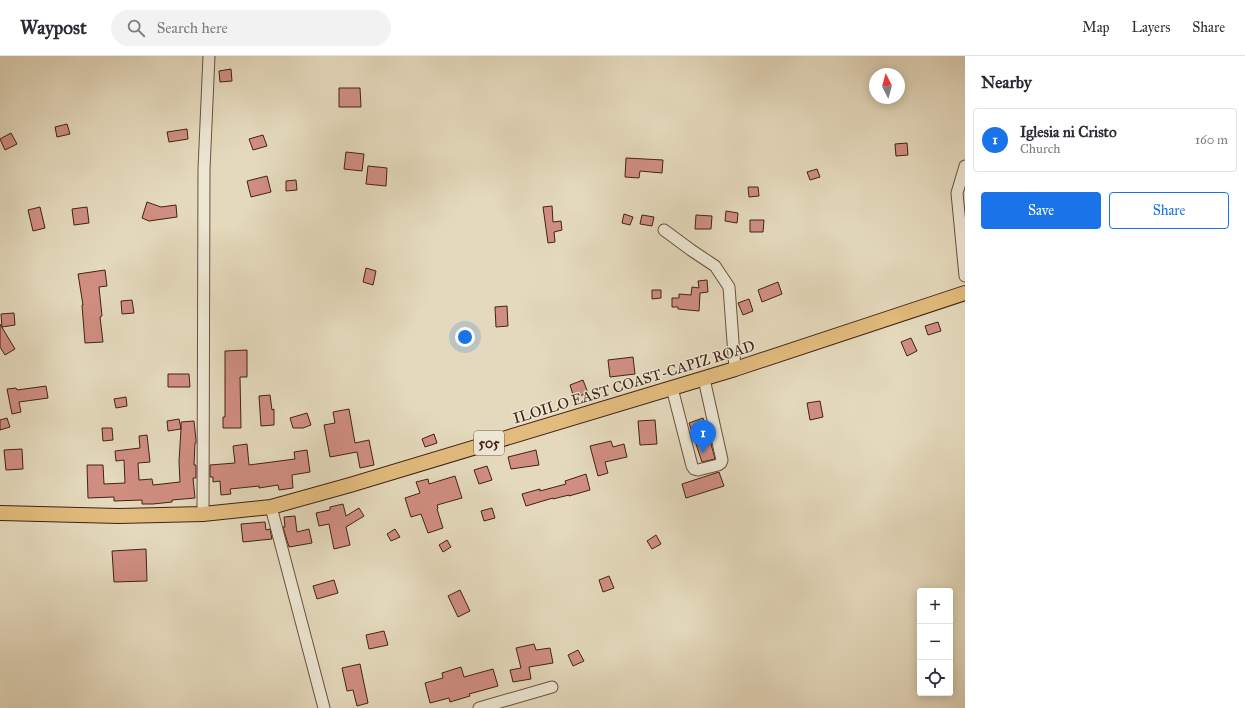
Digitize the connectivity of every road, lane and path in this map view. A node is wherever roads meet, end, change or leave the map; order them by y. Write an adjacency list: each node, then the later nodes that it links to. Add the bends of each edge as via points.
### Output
1 (210, 56): 11 (street, via 204,169)
2 (965, 166): 4 (street, via 956,193)
3 (664, 230): 6 (street, via 715,266 729,287)
4 (965, 276)
5 (965, 293): 6 (main road, ILOILO EAST COAST-CAPIZ ROAD / 505)
6 (735, 369): 7 (main road, ILOILO EAST COAST-CAPIZ ROAD / 505)
7 (704, 379): 8 (main road, ILOILO EAST COAST-CAPIZ ROAD / 505); 8 (street, via 722,460 718,465 698,470 692,466)
8 (672, 388): 9 (main road, ILOILO EAST COAST-CAPIZ ROAD / 505)
9 (271, 507): 11 (main road, ILOILO EAST COAST-CAPIZ ROAD / 505); 13 (street)
10 (0, 513): 11 (main road, ILOILO EAST COAST-CAPIZ ROAD / 505, via 119,516)
11 (203, 514)
12 (552, 687): 14 (street)
13 (324, 708)
14 (479, 708)

